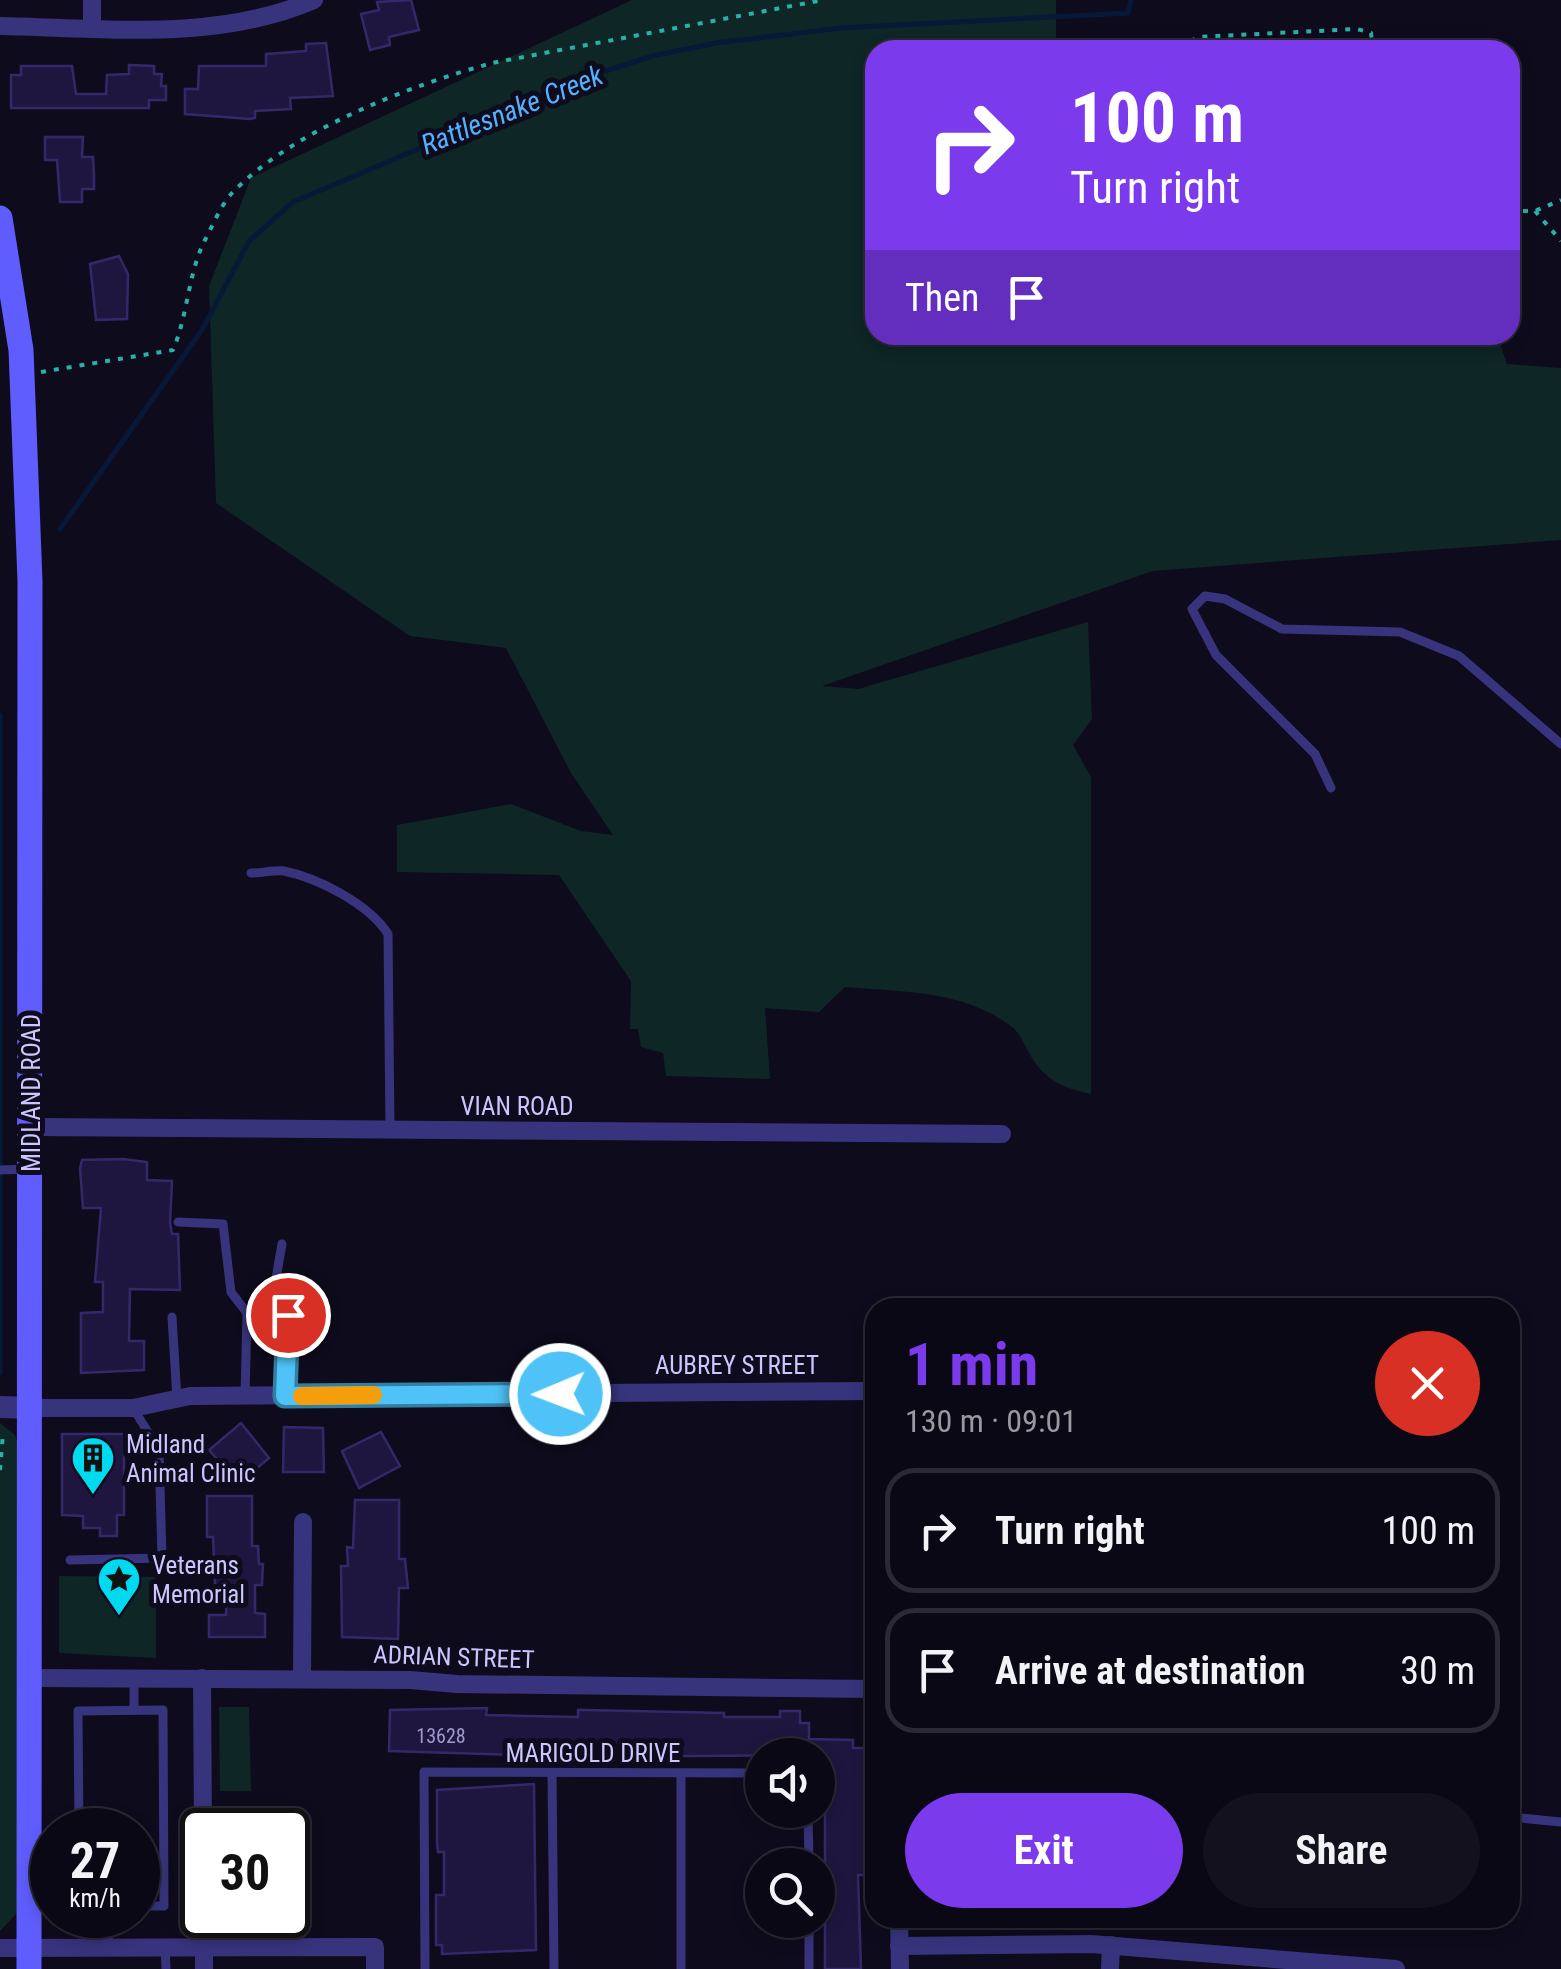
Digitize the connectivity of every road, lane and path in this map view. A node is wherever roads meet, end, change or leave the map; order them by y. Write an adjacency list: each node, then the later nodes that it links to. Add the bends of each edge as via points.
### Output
1 (92, 0): 5 (street)
2 (314, 0): 5 (street, via 218,28)
3 (823, 0): 13 (path, via 492,63 440,77 344,119 270,162 231,195 202,244 173,350)
4 (0, 26): 5 (street)
5 (92, 28)
6 (1193, 40): 7 (path, via 1357,29 1371,33)
7 (1372, 40)
8 (1561, 200): 10 (path)
9 (1520, 211): 10 (path)
10 (1535, 211): 12 (path)
11 (0, 218): 13 (main road, MIDLAND ROAD)
12 (1561, 241)
13 (14, 358): 17 (main road, MIDLAND ROAD, via 30,581)
14 (1561, 744): 15 (lane, via 1459,656 1400,632 1282,629 1225,599 1205,596 1192,609 1216,655 1315,754)
15 (1332, 788)
16 (252, 873): 18 (lane, via 283,871 338,894 379,920 388,934)
17 (31, 1127): 18 (street, VIAN ROAD); 20 (main road, MIDLAND ROAD)
18 (390, 1132): 19 (street, VIAN ROAD)
19 (1002, 1134)
20 (14, 1169): 30 (main road, MIDLAND ROAD)
21 (178, 1222): 23 (lane, via 223,1224 231,1292)
22 (282, 1244): 23 (lane, via 274,1284)
23 (247, 1314): 26 (lane); 27 (lane, via 288,1315)
24 (172, 1317): 28 (lane)
25 (865, 1391): 27 (street, AUBREY STREET)
26 (245, 1396): 27 (street, AUBREY STREET); 28 (street, AUBREY STREET)
27 (285, 1396)
28 (177, 1398): 31 (street, AUBREY STREET)
29 (0, 1406): 30 (street, AUBREY STREET)
30 (32, 1408): 31 (street, AUBREY STREET); 36 (main road, MIDLAND ROAD)
31 (133, 1408): 35 (lane, via 160,1450 162,1558)
32 (0, 1435): 33 (path)
33 (0, 1470)
34 (303, 1522): 39 (street)
35 (70, 1560)
36 (32, 1678): 37 (street, ADRIAN STREET); 60 (main road, MIDLAND ROAD)
37 (134, 1678): 38 (street, ADRIAN STREET); 41 (lane)
38 (202, 1678): 39 (street, ADRIAN STREET); 46 (street)
39 (302, 1679): 40 (street, ADRIAN STREET)
40 (865, 1690)
41 (134, 1710): 45 (lane, via 78,1711); 49 (lane, via 162,1710)
42 (552, 1773): 43 (lane, MARIGOLD DRIVE); 64 (lane, MARIGOLD DRIVE, via 424,1772); 65 (lane)
43 (681, 1773): 44 (lane, MARIGOLD DRIVE); 66 (lane)
44 (745, 1773)
45 (79, 1808)
46 (203, 1808)
47 (1520, 1818): 48 (lane)
48 (1561, 1822)
49 (160, 1906)
50 (899, 1928): 56 (street)
51 (108, 1938): 59 (lane)
52 (204, 1938): 55 (street)
53 (809, 1938): 67 (lane)
54 (1111, 1945): 56 (street); 69 (street); 70 (street)
55 (204, 1946): 57 (street); 62 (street); 63 (street, via 375,1947)
56 (900, 1946): 68 (street)
57 (165, 1947): 59 (street); 61 (lane)
58 (0, 1948): 60 (street)
59 (108, 1948): 60 (street)
60 (29, 1959)
61 (166, 1969)
62 (204, 1969)
63 (375, 1969)
64 (424, 1969)
65 (554, 1969)
66 (681, 1969)
67 (810, 1969)
68 (900, 1969)
69 (1110, 1969)
70 (1396, 1969)

